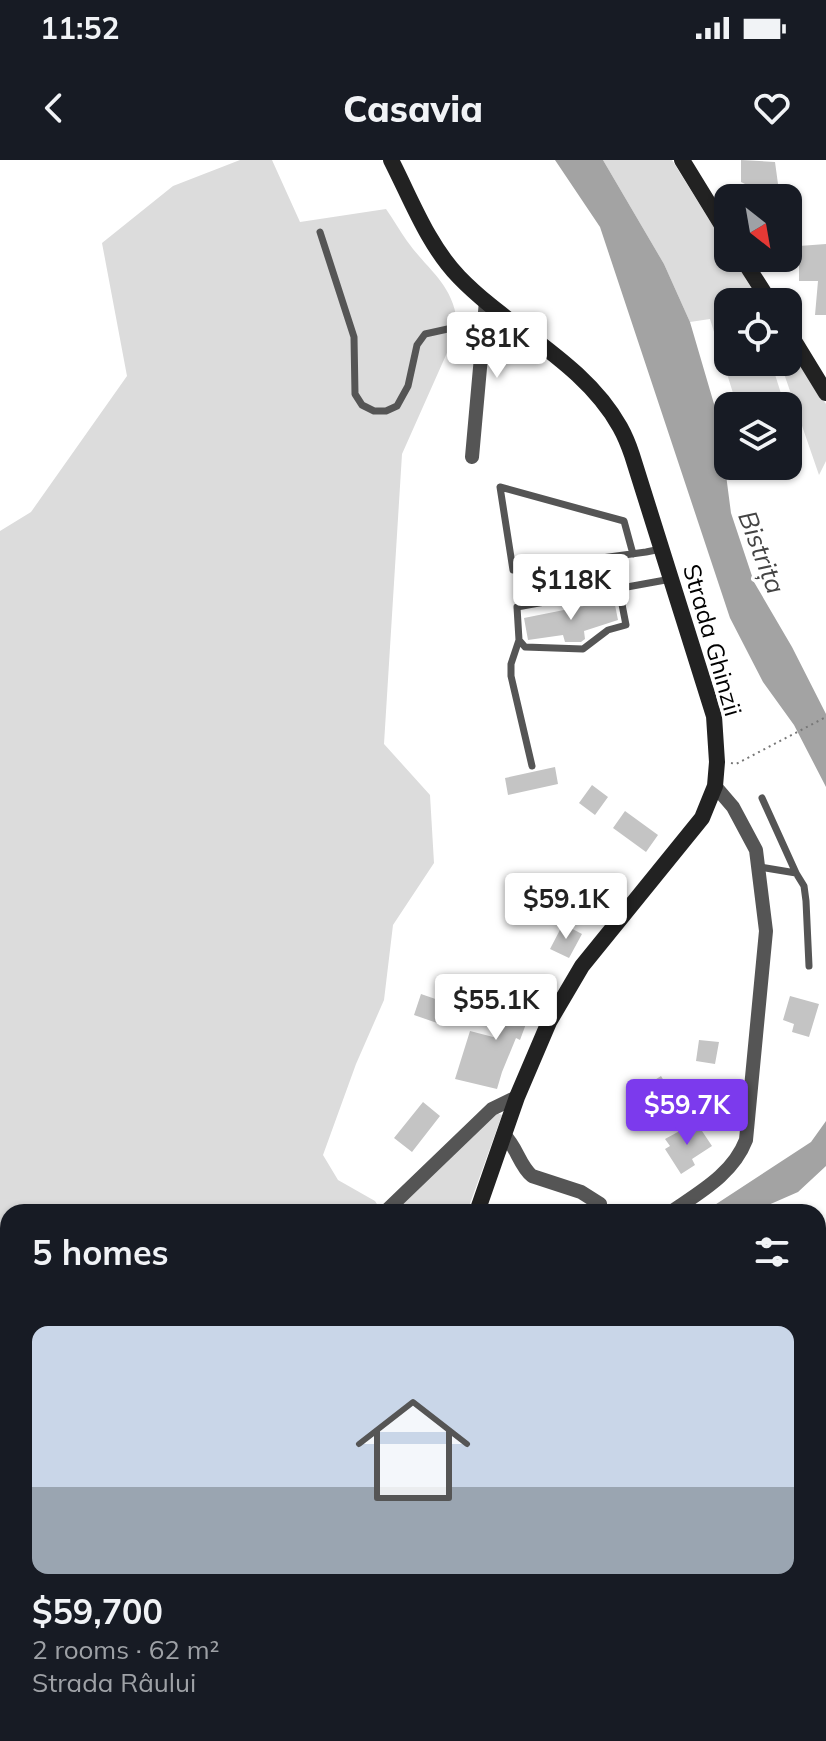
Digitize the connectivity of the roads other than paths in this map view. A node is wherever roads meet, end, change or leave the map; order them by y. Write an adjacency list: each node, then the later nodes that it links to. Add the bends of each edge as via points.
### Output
1 (391, 160): 5 (street, Strada Ghinzii, via 432,241 457,276)
2 (682, 160): 3 (street)
3 (714, 212)
4 (320, 232): 6 (lane, via 354,337 355,394 362,405 374,411 397,406 425,334)
5 (486, 301): 6 (street); 10 (street, Strada Ghinzii, via 577,374 613,416 632,455)
6 (484, 321): 9 (street)
7 (802, 354): 8 (street)
8 (826, 393)
9 (472, 457)
10 (661, 549): 11 (lane); 12 (street, Strada Ghinzii)
11 (633, 554): 11 (lane, via 513,570 500,487 624,521)
12 (671, 579): 13 (lane); 16 (street, Strada Ghinzii, via 714,716)
13 (619, 589): 14 (lane, via 517,607); 14 (lane, via 626,625 608,630 583,649 525,647)
14 (519, 640): 15 (lane, via 511,676)
15 (532, 766)
16 (715, 786): 18 (street, via 748,833); 21 (street, Strada Ghinzii, via 702,818 582,966 549,1022)
17 (762, 798): 19 (lane)
18 (760, 867): 19 (lane); 26 (street, via 766,931 746,1140 718,1179)
19 (796, 873): 20 (lane, via 804,886)
20 (809, 966)
21 (517, 1097): 22 (street, Strada Ghinzii); 23 (street, via 492,1109)
22 (504, 1135): 24 (street, Strada Ghinzii); 25 (street, via 525,1171)
23 (393, 1204)
24 (480, 1204)
25 (600, 1204)
26 (682, 1204)

